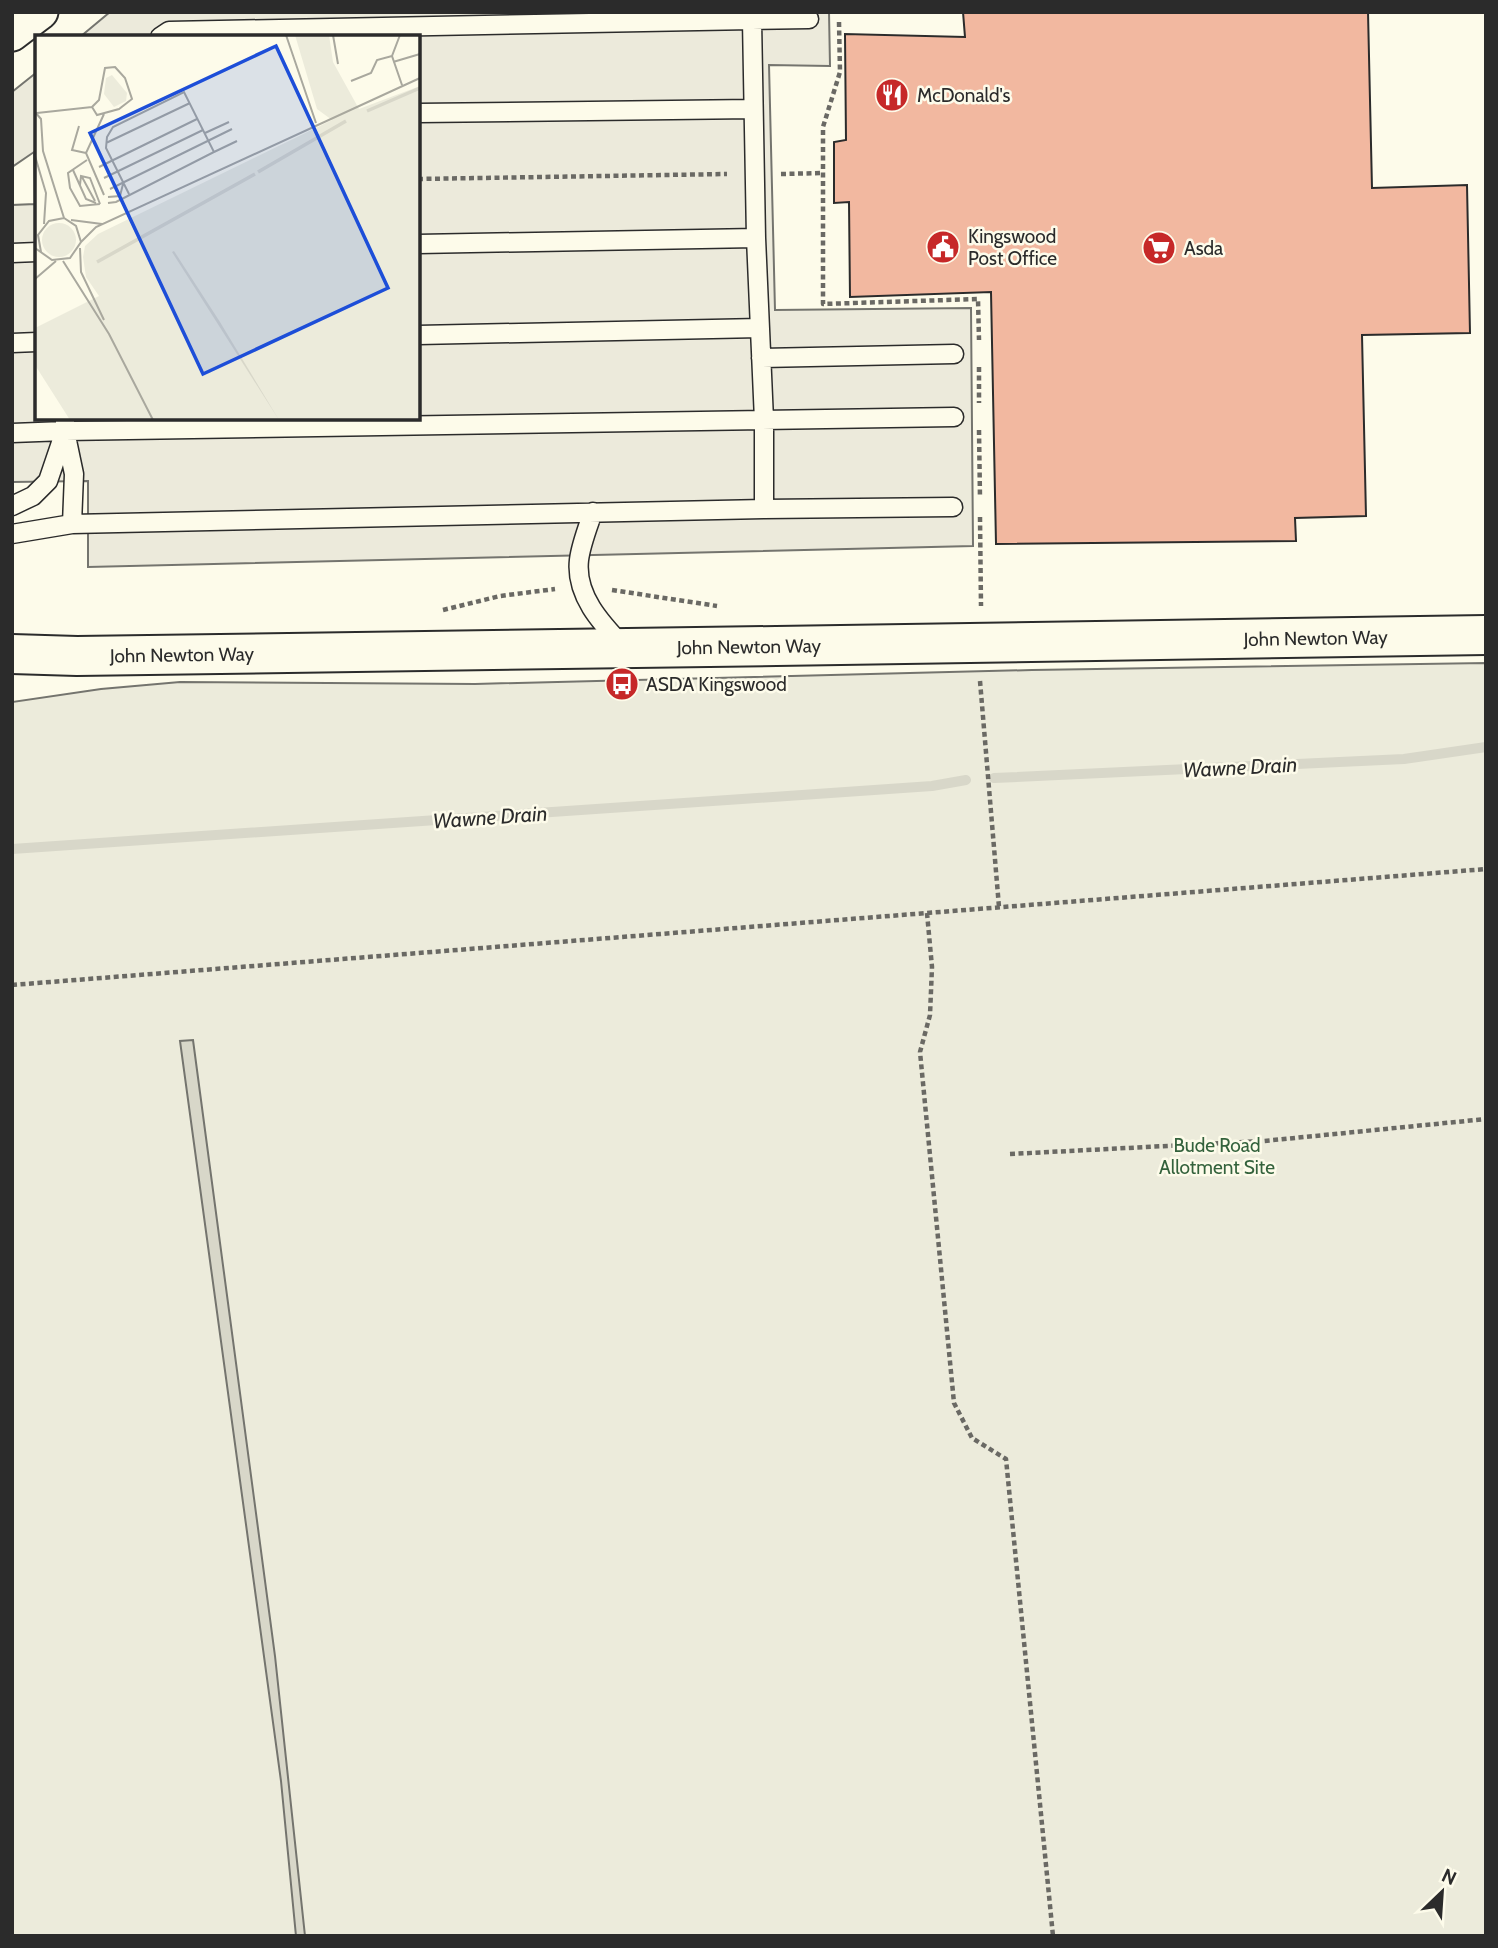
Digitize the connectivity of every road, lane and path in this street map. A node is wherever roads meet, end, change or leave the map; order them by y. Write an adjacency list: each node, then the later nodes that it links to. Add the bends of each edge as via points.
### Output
1 (23, 12): 5 (street)
2 (41, 12): 5 (street)
3 (809, 19): 4 (lane)
4 (752, 20): 6 (lane, via 169,31); 7 (lane)
5 (12, 33)
6 (163, 35)
7 (753, 109): 8 (lane); 10 (lane)
8 (420, 114)
9 (823, 173): 10 (path)
10 (755, 174): 11 (path); 12 (lane)
11 (420, 179)
12 (757, 238): 13 (lane); 16 (lane)
13 (420, 244)
14 (35, 252): 15 (lane)
15 (12, 253)
16 (760, 328): 17 (lane); 21 (lane)
17 (420, 335)
18 (35, 342): 19 (lane)
19 (12, 343)
20 (954, 354): 21 (lane)
21 (761, 358): 23 (lane)
22 (954, 417): 23 (lane)
23 (764, 419): 24 (lane); 28 (lane)
24 (65, 425): 25 (lane); 26 (lane, via 48,481 33,496); 30 (lane, via 74,474)
25 (12, 433)
26 (12, 506)
27 (953, 507): 28 (lane)
28 (764, 509): 29 (lane)
29 (593, 512): 30 (lane); 33 (lane, via 579,561 581,585 597,619)
30 (72, 524): 31 (lane)
31 (12, 534)
32 (1486, 635): 33 (street, John Newton Way)
33 (624, 647): 34 (street, John Newton Way)
34 (12, 654)
35 (1486, 869): 36 (path)
36 (927, 913): 37 (path); 40 (path, via 930,1015 920,1052 954,1403 972,1438 1006,1459)
37 (12, 985)
38 (1486, 1119): 39 (path, via 1264,1141)
39 (1010, 1154)
40 (1053, 1936)

